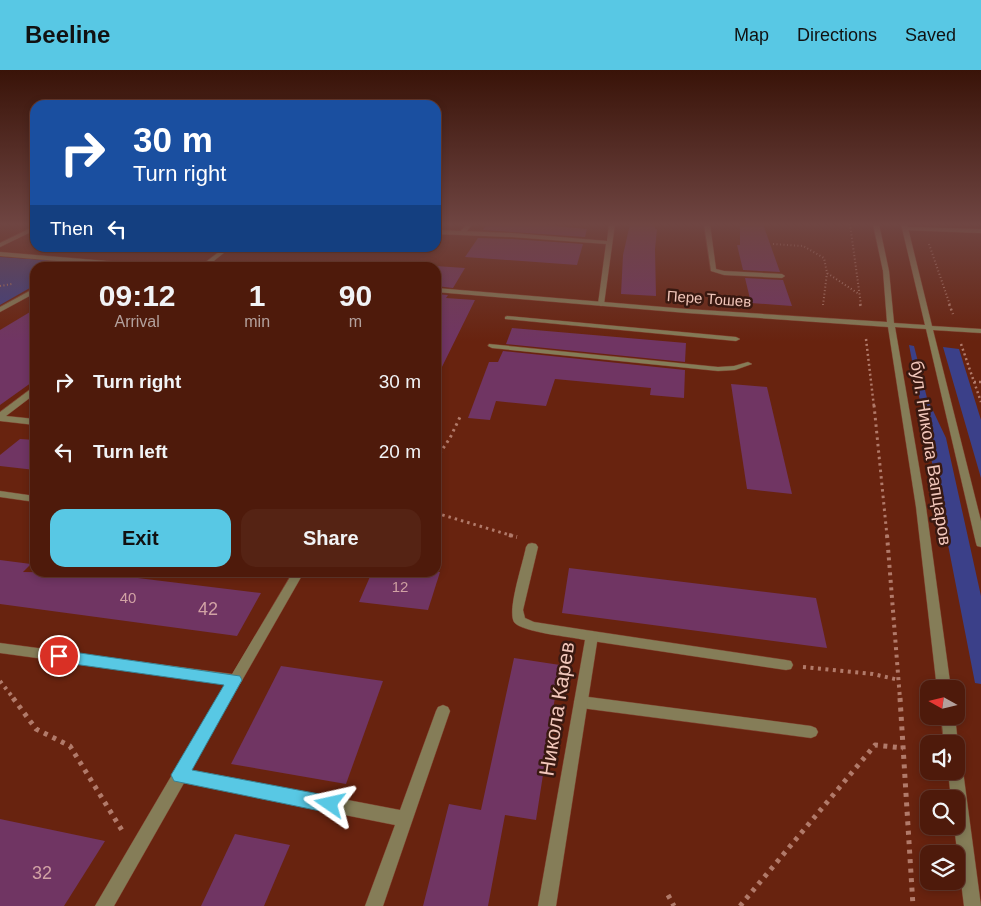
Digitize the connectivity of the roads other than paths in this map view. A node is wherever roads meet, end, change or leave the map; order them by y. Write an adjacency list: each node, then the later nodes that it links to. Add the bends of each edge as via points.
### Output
1 (607, 263): 8 (street)
2 (712, 263): 5 (street, via 713,270 724,273)
3 (884, 263): 11 (street, бул. Никола Вапцаров)
4 (914, 263): 12 (street, бул. Никола Вапцаров)
5 (782, 276)
6 (441, 290): 8 (street, Пере Тошев)
7 (30, 293): 9 (street)
8 (601, 304): 11 (street, Пере Тошев)
9 (0, 310)
10 (507, 318): 14 (street)
11 (891, 326): 12 (street, Пере Тошев); 29 (street, бул. Никола Вапцаров, via 921,507)
12 (930, 328): 13 (street, Пере Тошев); 22 (street, бул. Никола Вапцаров)
13 (981, 331)
14 (736, 338)
15 (492, 346): 16 (street, via 718,369)
16 (748, 364)
17 (30, 394): 18 (street)
18 (0, 417): 19 (street)
19 (30, 421)
20 (0, 494): 21 (street)
21 (30, 498)
22 (981, 543)
23 (532, 547): 25 (street, Никола Карев, via 517,610 520,621)
24 (296, 577): 28 (street)
25 (592, 636): 27 (street); 30 (street, Никола Карев)
26 (0, 648): 28 (street)
27 (786, 666)
28 (235, 680): 33 (street)
29 (943, 680)
30 (581, 702): 32 (street); 38 (street, Никола Карев)
31 (443, 711): 35 (street)
32 (811, 732)
33 (180, 775): 35 (street); 36 (street)
34 (956, 780): 39 (street)
35 (405, 819): 37 (street)
36 (104, 906)
37 (374, 906)
38 (547, 906)
39 (973, 906)

